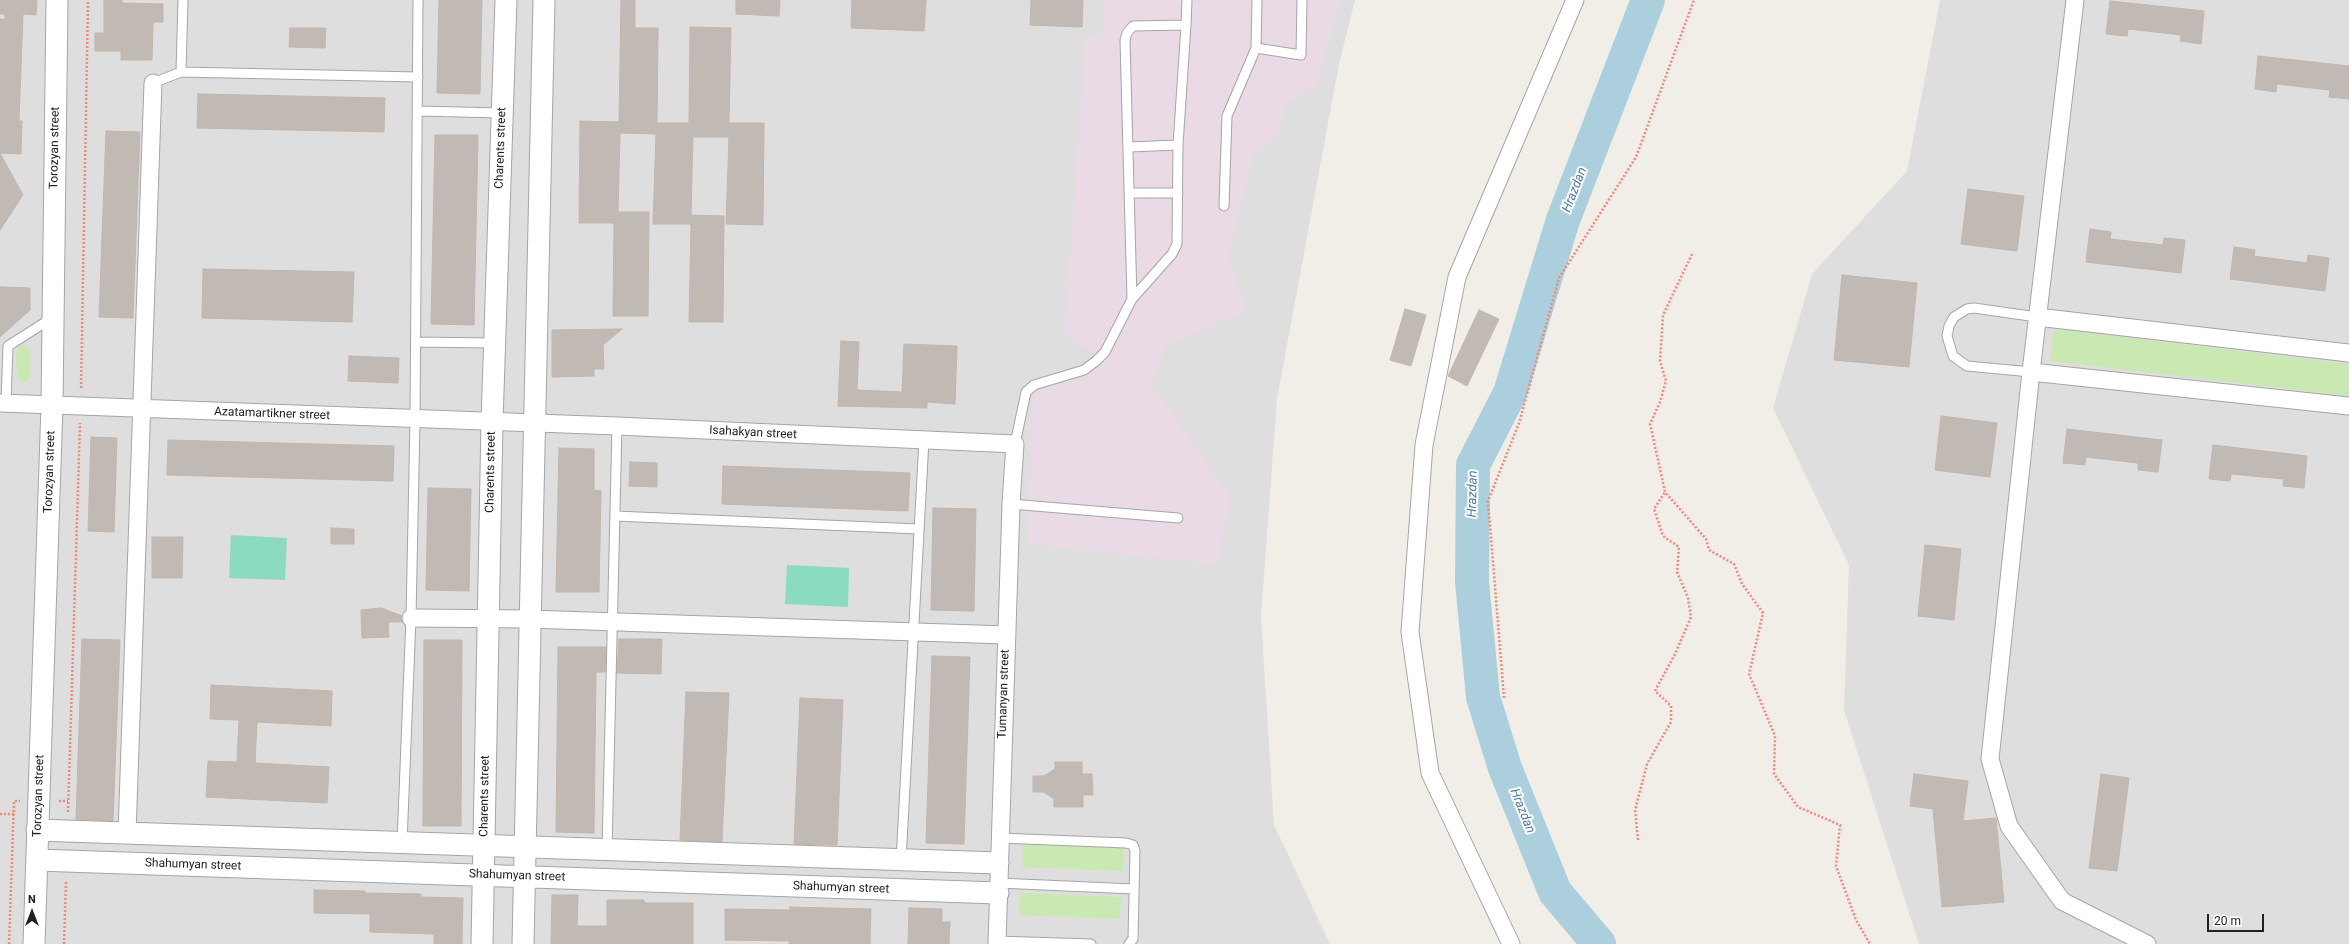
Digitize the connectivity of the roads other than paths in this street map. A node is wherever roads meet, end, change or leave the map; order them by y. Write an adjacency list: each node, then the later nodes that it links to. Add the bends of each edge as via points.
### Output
1 (57, 0): 24 (street, Torozyan street)
2 (183, 0): 13 (lane)
3 (418, 0): 14 (lane)
4 (506, 0): 17 (street, Charents street)
5 (544, 0): 36 (street)
6 (1187, 0): 11 (lane)
7 (1257, 0): 12 (lane)
8 (1302, 0): 12 (lane, via 1301,55)
9 (1575, 0): 69 (street, via 1457,277 1424,445 1410,632 1430,774)
10 (2075, 0): 25 (street)
11 (1186, 25): 18 (lane); 19 (lane, via 1134,26 1127,33 1125,40)
12 (1256, 48): 22 (lane, via 1227,116)
13 (181, 72): 14 (lane); 15 (lane)
14 (418, 77): 16 (lane)
15 (153, 83): 33 (street)
16 (418, 110): 17 (lane); 26 (lane)
17 (502, 113): 27 (street, Charents street)
18 (1178, 145): 19 (lane); 20 (lane)
19 (1129, 147): 21 (lane)
20 (1178, 192): 21 (lane); 23 (lane, via 1177,244 1172,254)
21 (1130, 193): 23 (lane)
22 (1224, 206)
23 (1132, 300): 39 (lane, via 1105,352 1096,361 1084,370 1034,385 1026,392)
24 (53, 317): 30 (lane, via 8,346); 31 (street, Torozyan street)
25 (2037, 317): 28 (street); 29 (street); 29 (lane, via 1967,309 1954,317 1947,336 1953,356 1967,366)
26 (416, 342): 27 (lane); 34 (lane)
27 (495, 343): 35 (street, Charents street)
28 (2349, 353)
29 (2030, 372): 32 (street); 70 (street, via 1990,759 2009,826 2062,901)
30 (3, 403): 31 (street)
31 (52, 405): 33 (street, Azatamartikner street); 50 (street, Torozyan street)
32 (2349, 406)
33 (142, 409): 34 (street, Azatamartikner street); 51 (street)
34 (415, 420): 35 (street, Azatamartikner street); 44 (lane)
35 (492, 422): 36 (street, Isahakyan street); 45 (street, Charents street)
36 (535, 423): 37 (street, Isahakyan street); 46 (street)
37 (617, 426): 38 (street, Isahakyan street); 41 (lane)
38 (924, 440): 39 (street, Isahakyan street); 43 (lane)
39 (1015, 444): 40 (street, Tumanyan street)
40 (1011, 504): 42 (lane); 49 (street, Tumanyan street)
41 (615, 516): 43 (lane); 47 (lane)
42 (1178, 518)
43 (919, 529): 48 (lane)
44 (411, 618): 45 (street); 53 (lane)
45 (488, 619): 46 (street); 54 (street, Charents street)
46 (529, 619): 47 (street); 55 (street)
47 (613, 622): 48 (street); 56 (lane)
48 (913, 634): 49 (street); 58 (lane)
49 (1006, 635): 52 (street, Tumanyan street)
50 (37, 830): 51 (street); 57 (street, Torozyan street)
51 (128, 833): 53 (street)
52 (1000, 838): 61 (street, Tumanyan street); 62 (lane, via 1132,845 1135,851)
53 (402, 843): 54 (street)
54 (485, 846): 55 (street); 59 (street, Charents street)
55 (524, 847): 56 (street); 60 (street)
56 (607, 850): 58 (street)
57 (37, 860): 59 (street, Shahumyan street); 64 (street, Torozyan street)
58 (901, 860): 61 (street)
59 (484, 875): 60 (street, Shahumyan street); 65 (street, Charents street)
60 (524, 877): 61 (street, Shahumyan street); 66 (street)
61 (998, 880): 62 (lane); 63 (street, Tumanyan street)
62 (1134, 889): 68 (lane, via 1133,939)
63 (997, 942): 67 (lane)
64 (34, 944)
65 (482, 944)
66 (523, 944)
67 (1091, 944)
68 (1129, 944)
69 (1510, 944)
70 (2147, 944)

